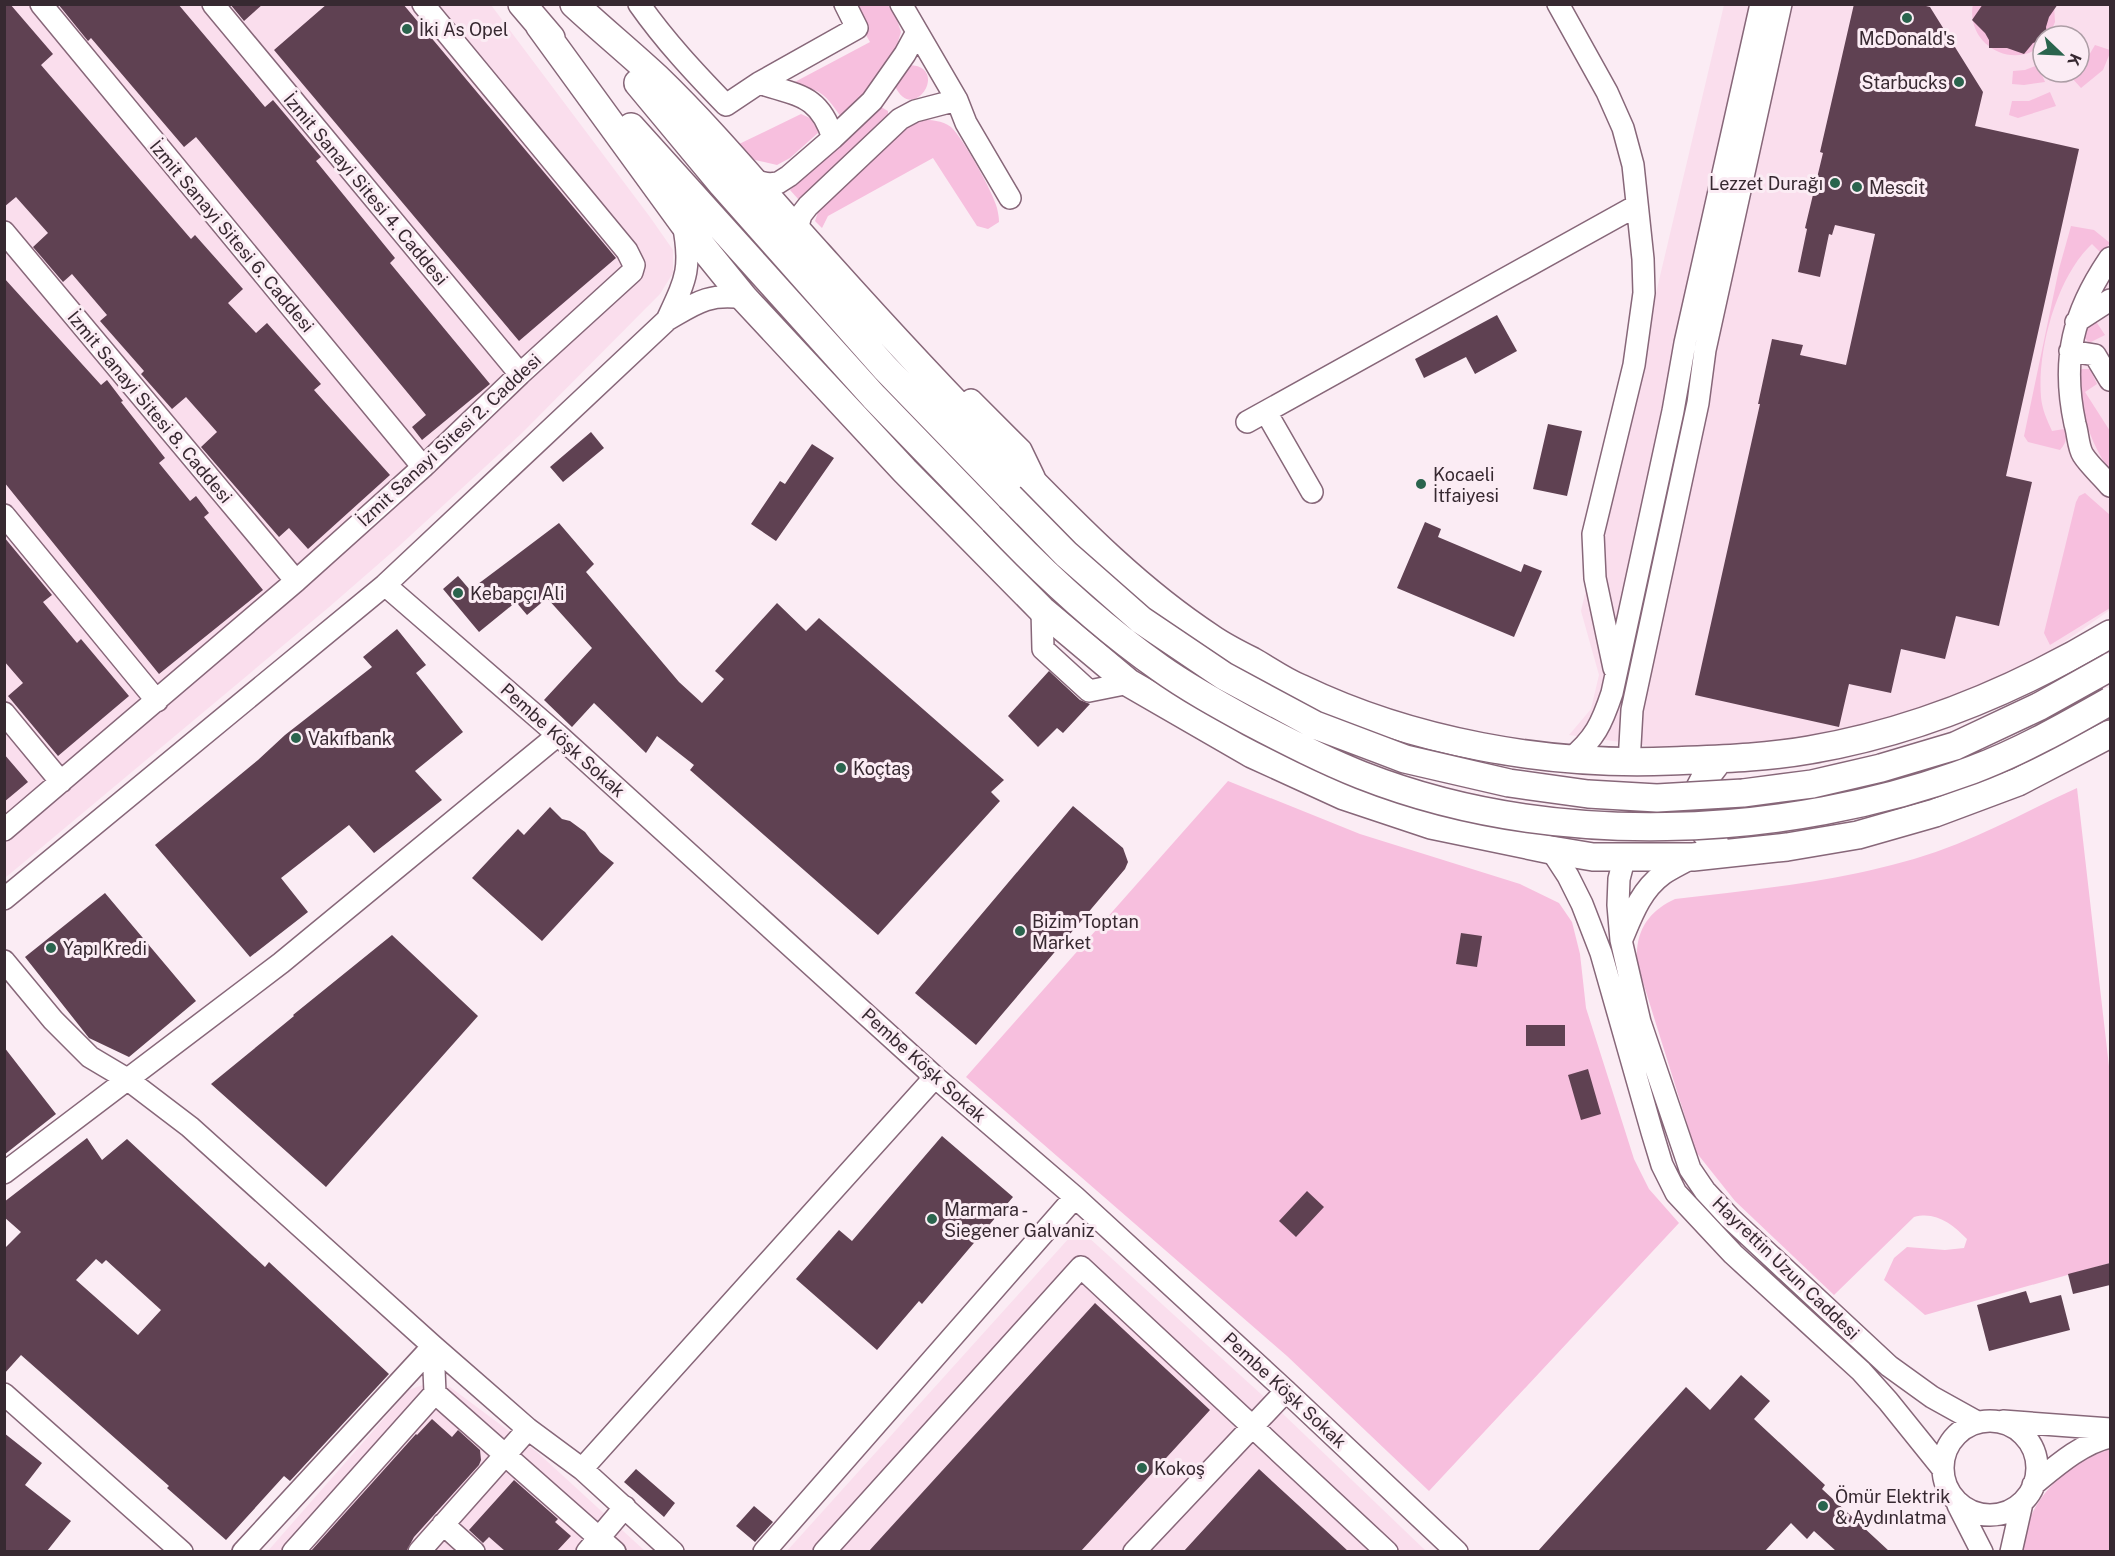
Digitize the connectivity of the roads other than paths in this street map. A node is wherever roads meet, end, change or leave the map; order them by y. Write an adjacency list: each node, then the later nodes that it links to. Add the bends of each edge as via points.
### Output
1 (41, 4): 34 (street, İzmit Sanayi Sitesi 6. Caddesi)
2 (213, 4): 32 (street, İzmit Sanayi Sitesi 4. Caddesi)
3 (423, 4): 32 (street, İzmit Sanayi Sitesi 2. Caddesi, via 627,251 634,265 626,279)
4 (522, 4): 12 (main road)
5 (574, 4): 19 (main road, via 657,78); 41 (main road, bridge, via 722,184 877,359 1066,554 1141,620 1224,676 1315,725 1405,759 1509,783 1656,798 1743,793 1812,784 1955,746)
6 (639, 4): 15 (street, via 690,69 726,105)
7 (844, 4): 15 (street, via 857,27)
8 (901, 4): 13 (street)
9 (1558, 4): 21 (street, via 1623,128 1633,165)
10 (1761, 4): 42 (street)
11 (1781, 4): 51 (street, via 1632,710)
12 (539, 25): 22 (main road); 44 (main road, bridge, via 874,397 1039,568 1103,626 1161,669 1282,740 1362,775 1430,797 1504,813 1585,824 1733,824 1803,816 1888,797 1973,769 2053,733)
13 (917, 32): 14 (street); 16 (street)
14 (886, 81): 17 (street, via 888,94 898,108); 18 (street, via 872,101)
15 (759, 83): 18 (street, via 806,98 818,107)
16 (957, 100): 17 (street); 20 (street, via 966,123)
17 (910, 114): 23 (street, via 808,206)
18 (833, 138): 19 (street, via 778,183)
19 (755, 181): 23 (main road)
20 (1010, 198)
21 (1636, 206): 36 (street, via 1257,417); 42 (street, via 1643,259 1641,326 1593,534 1595,578)
22 (682, 223): 26 (main road); 28 (street, via 688,268)
23 (797, 229): 48 (main road, via 926,373 1130,578 1211,639 1300,688 1387,723)
24 (4, 232): 38 (street, İzmit Sanayi Sitesi 8. Caddesi)
25 (2110, 258): 29 (street)
26 (744, 298): 28 (street, via 712,297); 53 (main road, via 905,471 1042,610 1129,683 1252,754 1344,796)
27 (2110, 300): 29 (street)
28 (667, 320): 39 (street)
29 (2076, 322): 31 (street)
30 (2103, 350): 31 (street); 33 (street)
31 (2070, 351): 35 (street, via 2073,413 2082,454)
32 (520, 374): 34 (street, İzmit Sanayi Sitesi 2. Caddesi)
33 (2110, 380)
34 (423, 467): 38 (street, İzmit Sanayi Sitesi 2. Caddesi)
35 (2110, 486)
36 (1312, 492)
37 (4, 515): 43 (street)
38 (296, 581): 43 (street, İzmit Sanayi Sitesi 2. Caddesi)
39 (385, 585): 47 (street, Pembe Köşk Sokak); 59 (street)
40 (2105, 635): 49 (main road, via 2031,678 1958,709 1879,735 1807,751)
41 (2110, 667)
42 (1616, 676): 50 (street, via 1603,721)
43 (157, 701): 52 (street, İzmit Sanayi Sitesi 2. Caddesi)
44 (2110, 701)
45 (4, 713): 52 (street)
46 (2110, 734): 56 (main road, via 2018,782 1935,813 1858,835)
47 (558, 735): 62 (street, Pembe Köşk Sokak); 63 (street, via 281,963)
48 (1476, 746): 50 (main road); 53 (main road, via 1485,765 1481,793 1463,816)
49 (1719, 759): 51 (main road); 56 (main road, via 1702,783 1697,811 1706,835)
50 (1569, 760): 51 (main road); 55 (main road, via 1555,773 1541,802 1539,828)
51 (1629, 762): 57 (main road, via 1641,784 1645,814 1638,838)
52 (61, 782): 54 (street, İzmit Sanayi Sitesi 2. Caddesi)
53 (1431, 825): 55 (main road)
54 (4, 830)
55 (1551, 850): 57 (main road, via 1593,857); 76 (street, via 1582,904 1601,953 1662,1165 1676,1193 1733,1254 1861,1371)
56 (1729, 852): 58 (main road)
57 (1625, 856): 58 (main road); 60 (street, Hayrettin Uzun Caddesi, via 1618,879)
58 (1693, 857): 60 (street, via 1648,887)
59 (4, 899)
60 (1622, 940): 70 (street, Hayrettin Uzun Caddesi, via 1640,1022 1679,1141 1690,1169 1705,1191 1889,1366 1932,1397)
61 (4, 961): 63 (street, via 70,1039)
62 (935, 1077): 65 (street, Pembe Köşk Sokak); 77 (street)
63 (127, 1079): 64 (street); 66 (street, via 190,1127)
64 (4, 1173)
65 (1075, 1197): 67 (street, Pembe Köşk Sokak); 91 (street)
66 (434, 1346): 68 (street); 72 (street); 85 (street)
67 (1286, 1390): 71 (street); 83 (street, Pembe Köşk Sokak)
68 (435, 1393): 75 (street); 86 (street)
69 (4, 1394): 84 (street)
70 (1985, 1421): 73 (street); 76 (street, via 1963,1428 1952,1439); 78 (street, via 2008,1424 2031,1445 2036,1475)
71 (1252, 1426): 92 (street, via 1082,1267); 93 (street); 94 (street)
72 (528, 1429): 75 (street); 77 (street)
73 (2110, 1429)
74 (2110, 1437): 78 (street, via 2054,1468)
75 (504, 1454): 81 (street); 82 (street)
76 (1942, 1468): 79 (street)
77 (582, 1469): 80 (street)
78 (2027, 1494): 79 (street, via 2008,1512 1994,1516); 96 (street)
79 (1958, 1505): 95 (street)
80 (625, 1507): 82 (street); 90 (street)
81 (443, 1524): 87 (street); 88 (street)
82 (593, 1544): 89 (street)
83 (1451, 1549)
84 (182, 1551)
85 (243, 1551)
86 (293, 1551)
87 (419, 1551)
88 (474, 1551)
89 (615, 1551)
90 (673, 1551)
91 (764, 1551)
92 (824, 1551)
93 (1134, 1551)
94 (1387, 1551)
95 (1982, 1551)
96 (2011, 1551)

